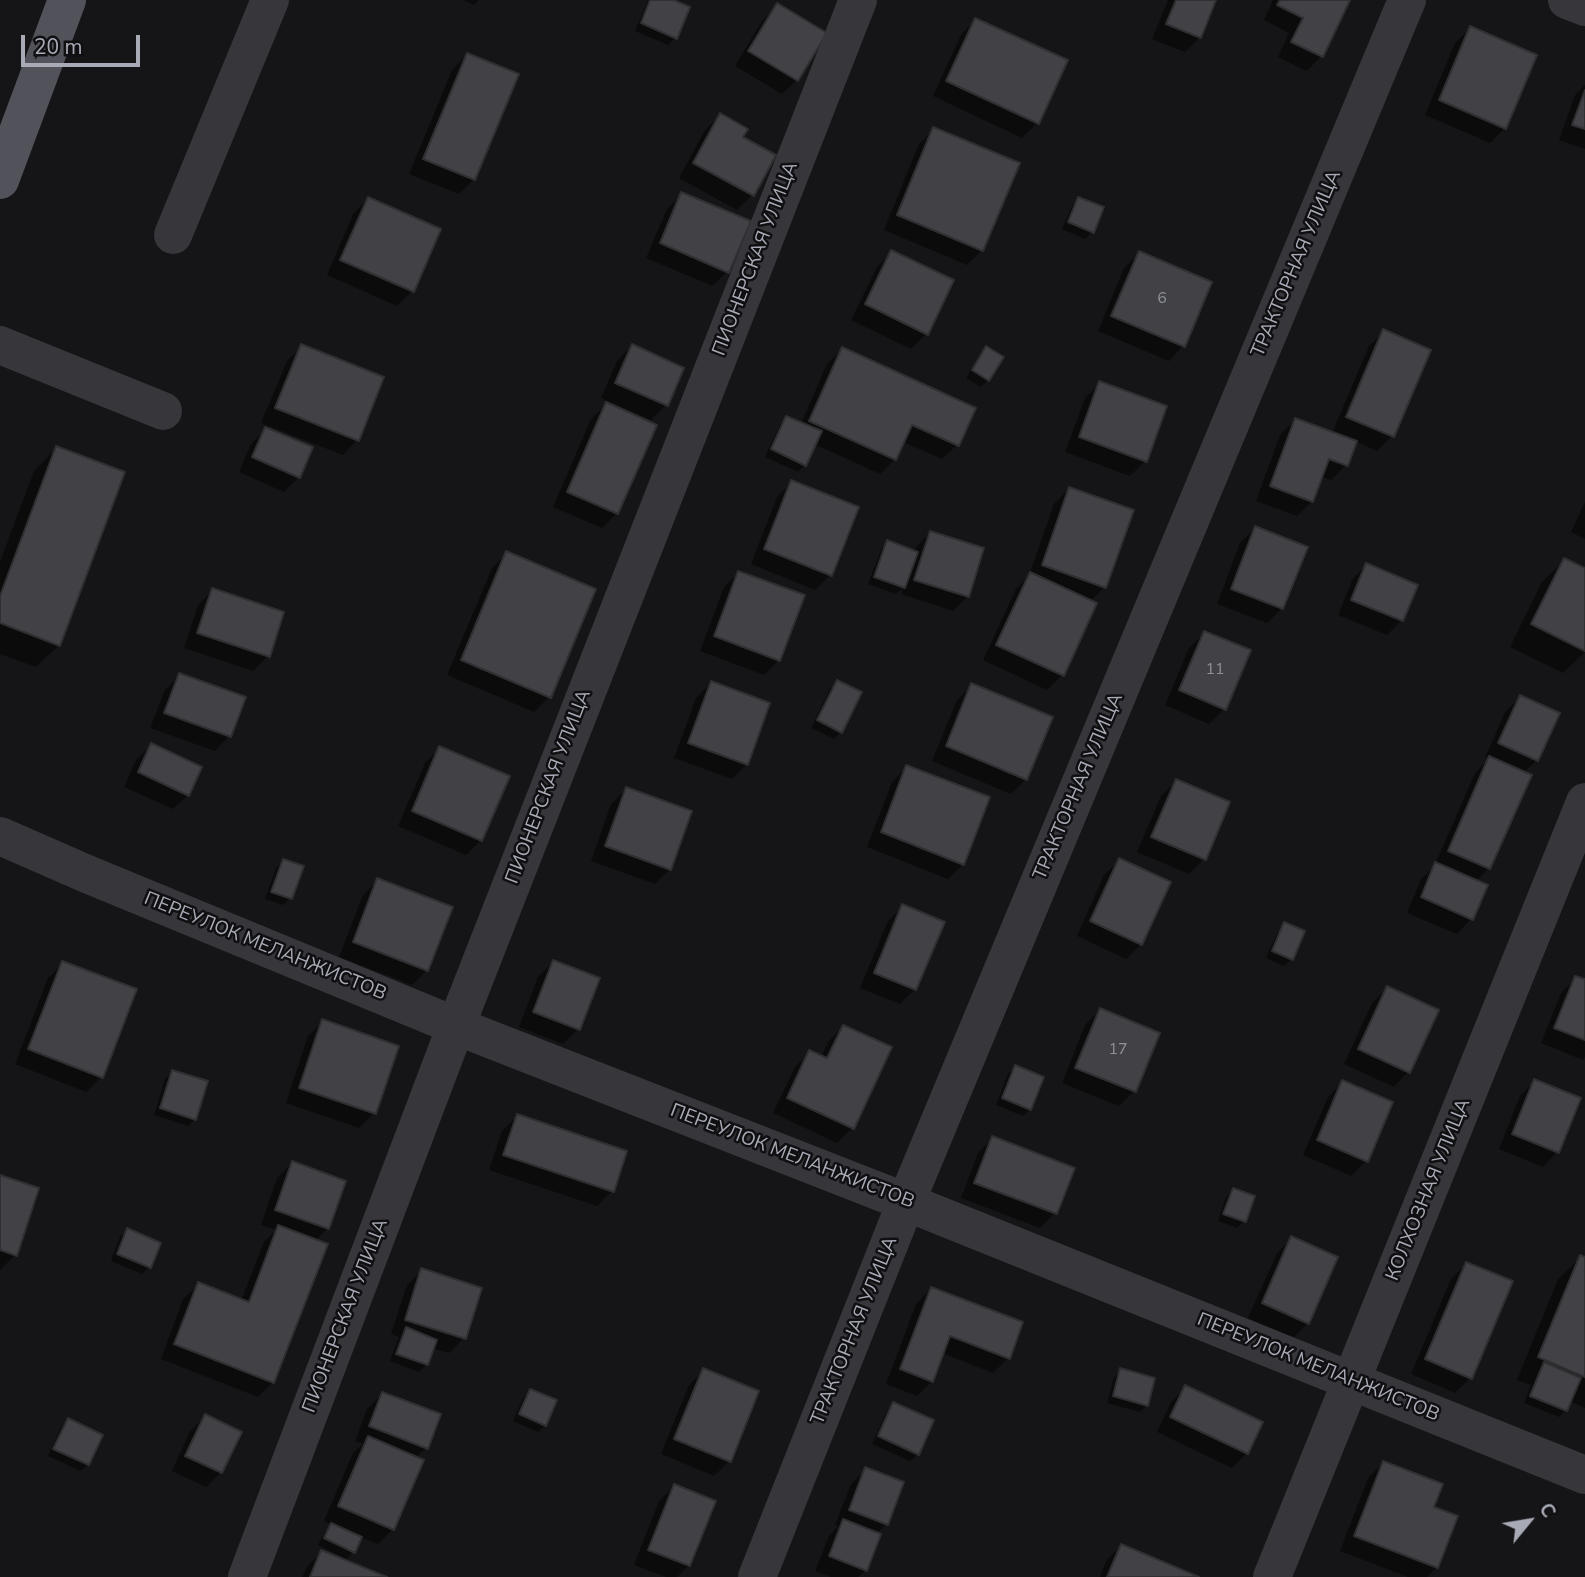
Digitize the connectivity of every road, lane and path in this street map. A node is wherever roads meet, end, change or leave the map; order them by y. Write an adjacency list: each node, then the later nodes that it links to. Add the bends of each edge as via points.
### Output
1 (39, 0): 8 (main road)
2 (67, 0): 9 (main road)
3 (270, 0): 10 (street)
4 (858, 0): 15 (street, ПИОНЕРСКАЯ УЛИЦА)
5 (1407, 0): 16 (street, ТРАКТОРНАЯ УЛИЦА)
6 (1567, 0): 7 (street)
7 (1585, 6)
8 (0, 103)
9 (0, 180)
10 (173, 235)
11 (0, 345): 12 (street)
12 (163, 411)
13 (1585, 802): 17 (street, КОЛХОЗНАЯ УЛИЦА)
14 (0, 836): 15 (street, ПЕРЕУЛОК МЕЛАНЖИСТОВ)
15 (456, 1026): 16 (street, ПЕРЕУЛОК МЕЛАНЖИСТОВ); 19 (street, ПИОНЕРСКАЯ УЛИЦА)
16 (906, 1202): 17 (street, ПЕРЕУЛОК МЕЛАНЖИСТОВ); 20 (street, ТРАКТОРНАЯ УЛИЦА)
17 (1351, 1382): 18 (street, ПЕРЕУЛОК МЕЛАНЖИСТОВ); 21 (street, КОЛХОЗНАЯ УЛИЦА)
18 (1585, 1475)
19 (247, 1577)
20 (757, 1577)
21 (1272, 1577)

